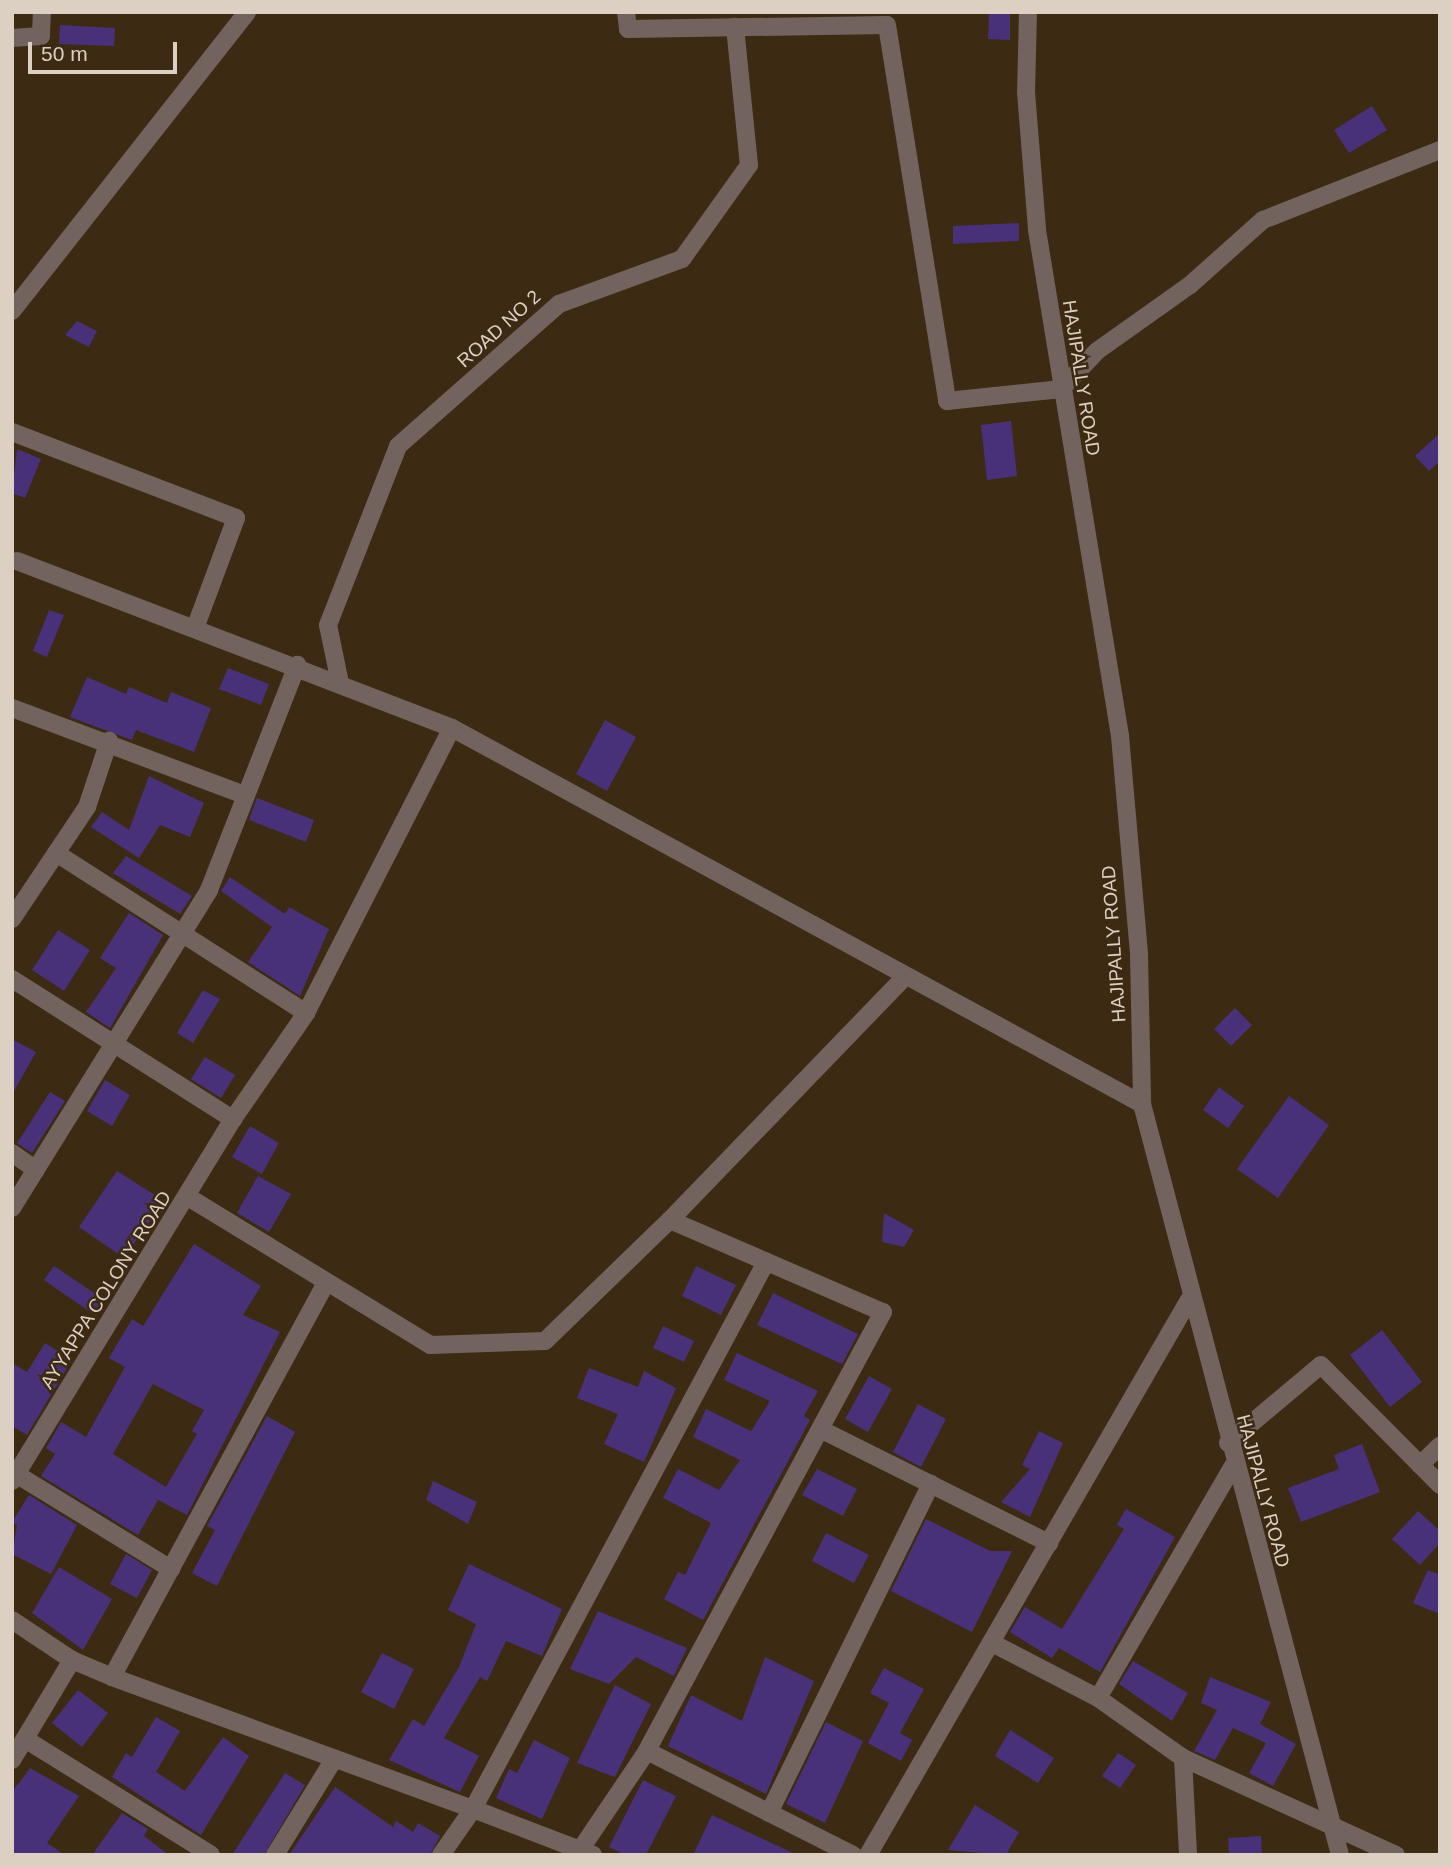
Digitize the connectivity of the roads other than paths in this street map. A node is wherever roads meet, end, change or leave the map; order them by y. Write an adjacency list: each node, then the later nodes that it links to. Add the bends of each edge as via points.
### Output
1 (42, 12): 7 (street, via 41,36)
2 (247, 12): 9 (street)
3 (626, 12): 6 (street, via 628,29)
4 (1028, 12): 10 (street, HAJIPALLY ROAD, via 1031,165)
5 (887, 18): 6 (street); 10 (street, via 947,401)
6 (734, 27): 15 (street, ROAD NO 2, via 749,165 682,258 559,304 398,446 328,625)
7 (12, 38)
8 (1440, 150): 10 (street, via 1263,220 1190,285 1097,351)
9 (12, 311)
10 (1061, 389): 27 (street, HAJIPALLY ROAD, via 1120,736 1139,955)
11 (12, 432): 13 (street, via 236,518)
12 (14, 565): 13 (street)
13 (195, 628): 14 (street)
14 (297, 665): 15 (street); 19 (street)
15 (340, 683): 17 (street)
16 (12, 708): 18 (street)
17 (452, 728): 23 (street); 25 (street, AYYAPPA COLONY ROAD)
18 (109, 741): 19 (street); 20 (street, via 87,807)
19 (245, 795): 22 (street, via 209,890)
20 (56, 853): 21 (street); 22 (street)
21 (12, 919)
22 (184, 933): 25 (street); 26 (street)
23 (906, 976): 27 (street); 33 (street)
24 (12, 979): 26 (street)
25 (306, 1013): 28 (street, AYYAPPA COLONY ROAD)
26 (118, 1047): 28 (street); 30 (street)
27 (1142, 1104): 36 (street, HAJIPALLY ROAD)
28 (233, 1119): 31 (street, AYYAPPA COLONY ROAD)
29 (12, 1153): 30 (street)
30 (36, 1170): 32 (street)
31 (188, 1197): 35 (street); 42 (street, AYYAPPA COLONY ROAD)
32 (12, 1208)
33 (670, 1220): 34 (street); 35 (street, via 545,1341 430,1345)
34 (766, 1262): 37 (street, via 883,1312); 57 (street)
35 (325, 1284): 46 (street)
36 (1189, 1300): 38 (street, HAJIPALLY ROAD); 45 (street)
37 (822, 1430): 43 (street); 53 (street)
38 (1228, 1443): 40 (street, via 1321,1365); 41 (street, HAJIPALLY ROAD)
39 (1440, 1446): 40 (street)
40 (1420, 1465): 44 (street)
41 (1233, 1466): 51 (street); 59 (street, HAJIPALLY ROAD)
42 (14, 1478): 46 (street)
43 (931, 1484): 45 (street); 58 (street)
44 (1440, 1485)
45 (1049, 1543): 48 (street)
46 (171, 1569): 50 (street)
47 (12, 1620): 49 (street)
48 (992, 1643): 51 (street); 65 (street)
49 (72, 1660): 50 (street); 52 (street)
50 (113, 1677): 55 (street)
51 (1098, 1698): 54 (street)
52 (25, 1739): 56 (street); 61 (street)
53 (647, 1751): 58 (street); 60 (street)
54 (1183, 1758): 59 (street); 66 (street)
55 (334, 1759): 57 (street); 62 (street)
56 (12, 1760)
57 (473, 1809): 60 (street); 63 (street)
58 (769, 1813): 64 (street)
59 (1333, 1822): 67 (street, HAJIPALLY ROAD); 68 (street)
60 (587, 1852)
61 (211, 1855)
62 (275, 1855)
63 (441, 1855)
64 (853, 1855)
65 (868, 1855)
66 (1188, 1855)
67 (1340, 1855)
68 (1396, 1855)

